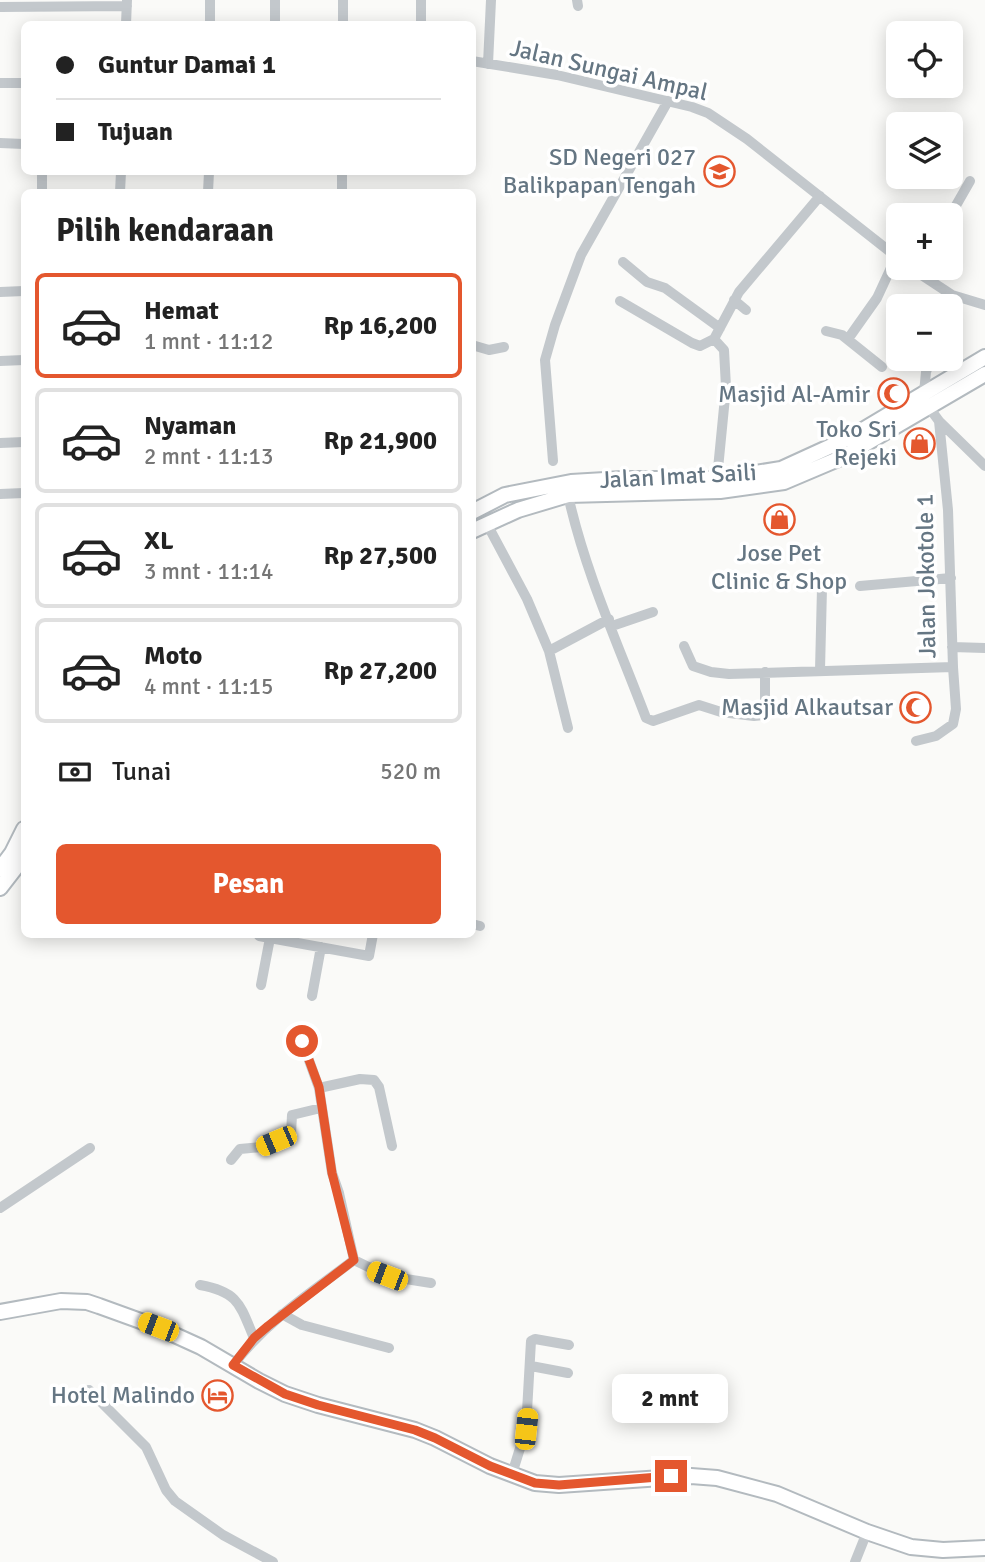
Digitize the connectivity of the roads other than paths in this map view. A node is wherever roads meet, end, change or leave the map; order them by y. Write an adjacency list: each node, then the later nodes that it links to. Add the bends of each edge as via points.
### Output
1 (211, 0): 9 (street)
2 (275, 0): 10 (street)
3 (343, 0): 11 (street)
4 (421, 0): 12 (street)
5 (491, 0): 14 (street)
6 (127, 3): 7 (street); 8 (street)
7 (0, 7)
8 (126, 21)
9 (210, 21)
10 (275, 21)
11 (343, 21)
12 (421, 21)
13 (476, 62): 14 (street, Jalan Sungai Ampal)
14 (488, 64): 17 (street, Jalan Sungai Ampal)
15 (0, 83): 16 (street)
16 (21, 83)
17 (668, 101): 21 (street, Jalan Sungai Ampal, via 722,121); 51 (street, via 581,255 555,325 545,360)
18 (0, 142): 19 (street)
19 (21, 144)
20 (970, 181): 22 (street)
21 (820, 196): 23 (street, Jalan Sungai Ampal); 31 (street)
22 (957, 203)
23 (886, 248)
24 (623, 262): 35 (street)
25 (886, 280): 38 (street)
26 (928, 280): 29 (street)
27 (21, 291): 28 (street)
28 (0, 292)
29 (943, 294)
30 (620, 300): 37 (street, via 692,343 701,346)
31 (734, 300): 34 (street); 35 (street)
32 (963, 302): 33 (street)
33 (985, 305)
34 (746, 310)
35 (720, 328): 37 (street)
36 (826, 331): 38 (street)
37 (714, 339): 53 (street, via 724,350 726,387)
38 (848, 339): 44 (street)
39 (476, 346): 40 (street)
40 (504, 347)
41 (985, 357): 47 (main road, Jalan Imat Saili)
42 (21, 360): 43 (street)
43 (0, 361)
44 (882, 367)
45 (927, 371): 47 (street)
46 (985, 374): 47 (main road, Jalan Imat Saili)
47 (924, 399): 48 (street); 53 (main road, Jalan Imat Saili, via 797,463); 56 (main road, Jalan Imat Saili, via 843,457 784,482 720,491)
48 (939, 421): 52 (street); 60 (street, Jalan Jokotole 1)
49 (21, 442): 50 (street)
50 (0, 443)
51 (553, 461)
52 (985, 466)
53 (717, 479): 57 (main road, Jalan Imat Saili, via 571,482 505,495)
54 (21, 493): 55 (street)
55 (0, 494)
56 (569, 495): 58 (main road, Jalan Imat Saili); 64 (street, via 582,548)
57 (476, 510)
58 (487, 524): 59 (main road, Jalan Imat Saili); 68 (street)
59 (476, 529)
60 (951, 578): 61 (street); 66 (street, Jalan Jokotole 1)
61 (860, 586)
62 (822, 588): 70 (street)
63 (653, 612): 64 (street)
64 (610, 623): 68 (street); 71 (street, via 649,721 699,705 721,712 765,715)
65 (684, 646): 71 (street, Jalan Jokotole 1, via 690,662 700,669 729,674)
66 (952, 647): 67 (street); 69 (street, Jalan Jokotole 1)
67 (985, 648)
68 (549, 651): 72 (street)
69 (953, 667): 70 (street, Jalan Jokotole 1); 73 (street, via 953,724 936,736)
70 (820, 670): 71 (street, Jalan Jokotole 1)
71 (762, 672)
72 (568, 728)
73 (916, 741)
74 (21, 835): 76 (main road)
75 (21, 861): 77 (main road)
76 (0, 869)
77 (0, 888)
78 (264, 938): 82 (street)
79 (270, 938): 81 (street)
80 (372, 938): 81 (street, via 369,956)
81 (321, 947): 83 (street)
82 (261, 985)
83 (312, 996)
84 (302, 1041): 85 (street)
85 (319, 1087): 86 (street); 87 (street, via 374,1080)
86 (321, 1108): 89 (street, via 296,1113 291,1118 291,1134 261,1147 240,1149); 91 (street)
87 (392, 1146)
88 (90, 1148): 90 (street)
89 (230, 1160)
90 (0, 1208)
91 (354, 1260): 92 (street, via 387,1276); 95 (street)
92 (431, 1283)
93 (200, 1285): 96 (street, via 218,1288 237,1299)
94 (0, 1312): 99 (main road, via 61,1301 87,1302 158,1327)
95 (282, 1314): 96 (street); 98 (street, via 302,1325)
96 (254, 1338): 99 (street)
97 (569, 1345): 100 (street, via 533,1339)
98 (388, 1348)
99 (233, 1365): 103 (main road, via 285,1394 415,1430)
100 (531, 1366): 101 (street); 103 (street, via 526,1429)
101 (568, 1373)
102 (89, 1390): 106 (street, via 151,1455 175,1501)
103 (512, 1474): 104 (main road, via 535,1483 559,1485 650,1477 716,1478 777,1493)
104 (867, 1532): 105 (main road, via 911,1547); 107 (street)
105 (985, 1548)
106 (273, 1562)
107 (855, 1562)

